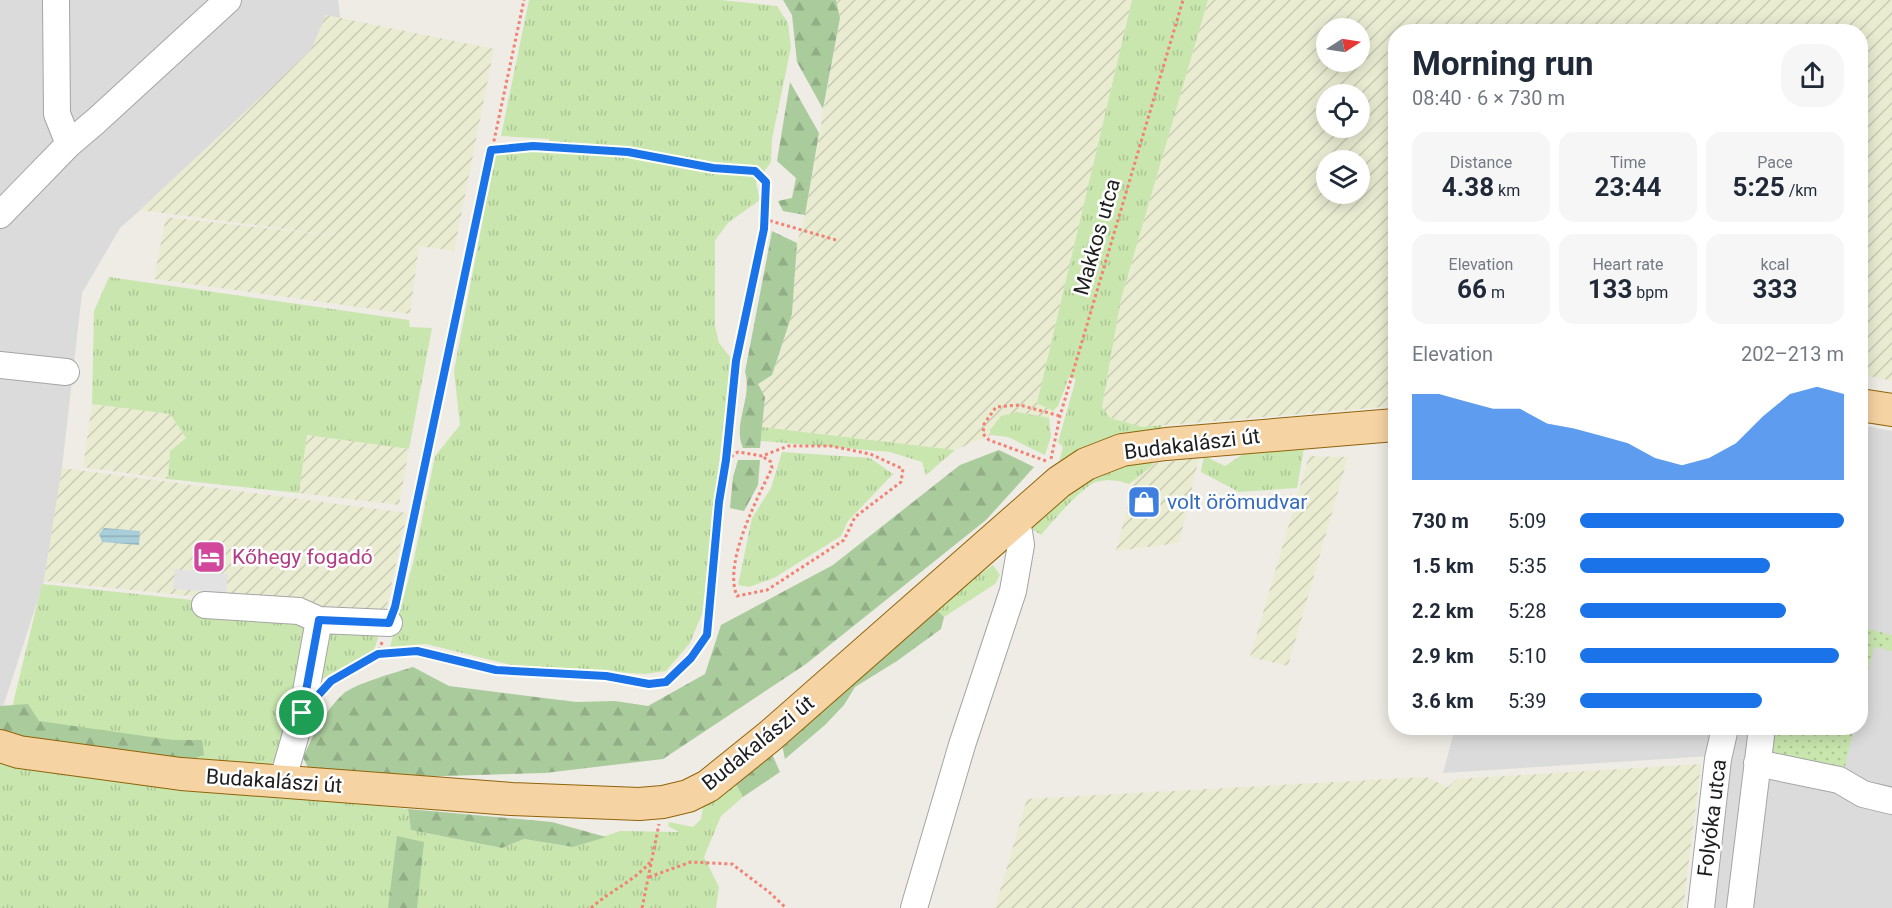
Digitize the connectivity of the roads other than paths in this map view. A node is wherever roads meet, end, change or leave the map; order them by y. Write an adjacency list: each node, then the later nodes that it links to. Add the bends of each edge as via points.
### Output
1 (56, 0): 3 (street, via 57,114)
2 (228, 0): 3 (street)
3 (69, 144): 4 (street)
4 (0, 215)
5 (0, 365): 6 (street)
6 (66, 372)
7 (1868, 406): 8 (main road)
8 (1892, 410)
9 (1388, 426): 10 (main road, Budakalászi út, via 1122,450 1086,464)
10 (1014, 522): 18 (main road, Budakalászi út, via 770,736 708,786 688,796 639,804); 20 (street, via 1020,544 1013,591)
11 (205, 605): 12 (street, via 299,611)
12 (319, 620): 13 (street); 18 (street, via 302,713)
13 (389, 623)
14 (1723, 735): 21 (street, Folyóka utca)
15 (1761, 735): 17 (street)
16 (0, 746): 18 (main road, Budakalászi út, via 19,752 181,774)
17 (1757, 763): 19 (street, via 1839,780 1863,794); 22 (street)
18 (282, 782)
19 (1892, 801)
20 (914, 908)
21 (1701, 908)
22 (1740, 908)

